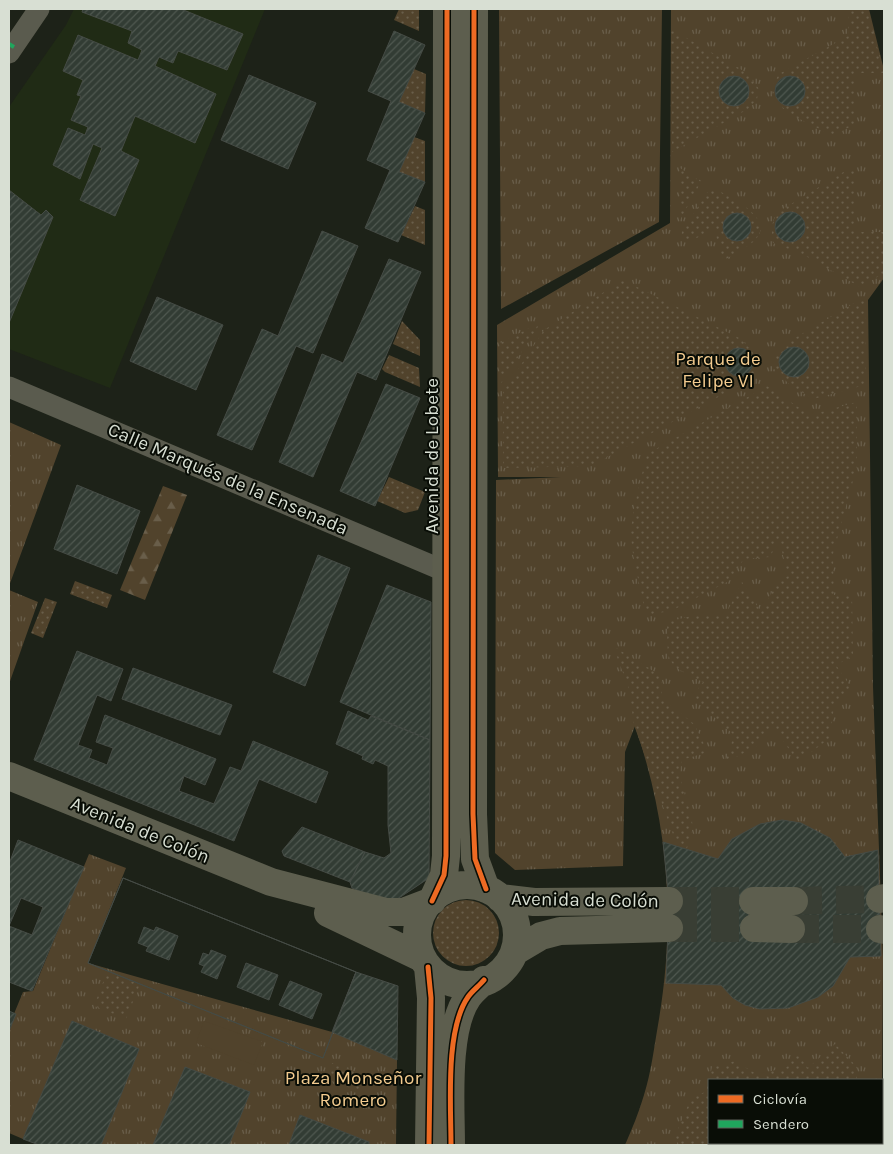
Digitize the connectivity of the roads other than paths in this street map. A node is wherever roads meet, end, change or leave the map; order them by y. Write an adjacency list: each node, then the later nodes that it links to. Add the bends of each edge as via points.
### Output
1 (39, 9): 4 (street)
2 (447, 9): 6 (main road, Avenida de Lobete)
3 (474, 9): 9 (main road, via 473,814 475,859)
4 (9, 53)
5 (9, 387): 6 (street, Calle Marqués de la Ensenada)
6 (447, 572): 10 (main road, Avenida de Lobete, via 446,856 444,875)
7 (9, 776): 8 (main road, Avenida de Colón)
8 (272, 882): 10 (main road, Avenida de Colón, via 386,912 403,912); 16 (main road, Avenida de Colón, via 316,908)
9 (493, 894): 10 (main road, via 469,885 453,887); 15 (main road, via 509,908 516,925); 15 (main road, Avenida de Colón, via 669,915 541,936)
10 (432, 901): 16 (main road, via 422,912 416,938)
11 (753, 901): 12 (main road)
12 (794, 901)
13 (754, 928): 14 (main road)
14 (792, 929)
15 (514, 952): 17 (main road, via 503,968)
16 (424, 962): 17 (main road, via 438,976 453,982); 18 (main road, via 431,998)
17 (484, 980): 19 (main road, via 468,998 458,1020 453,1050)
18 (429, 1145)
19 (450, 1145)

